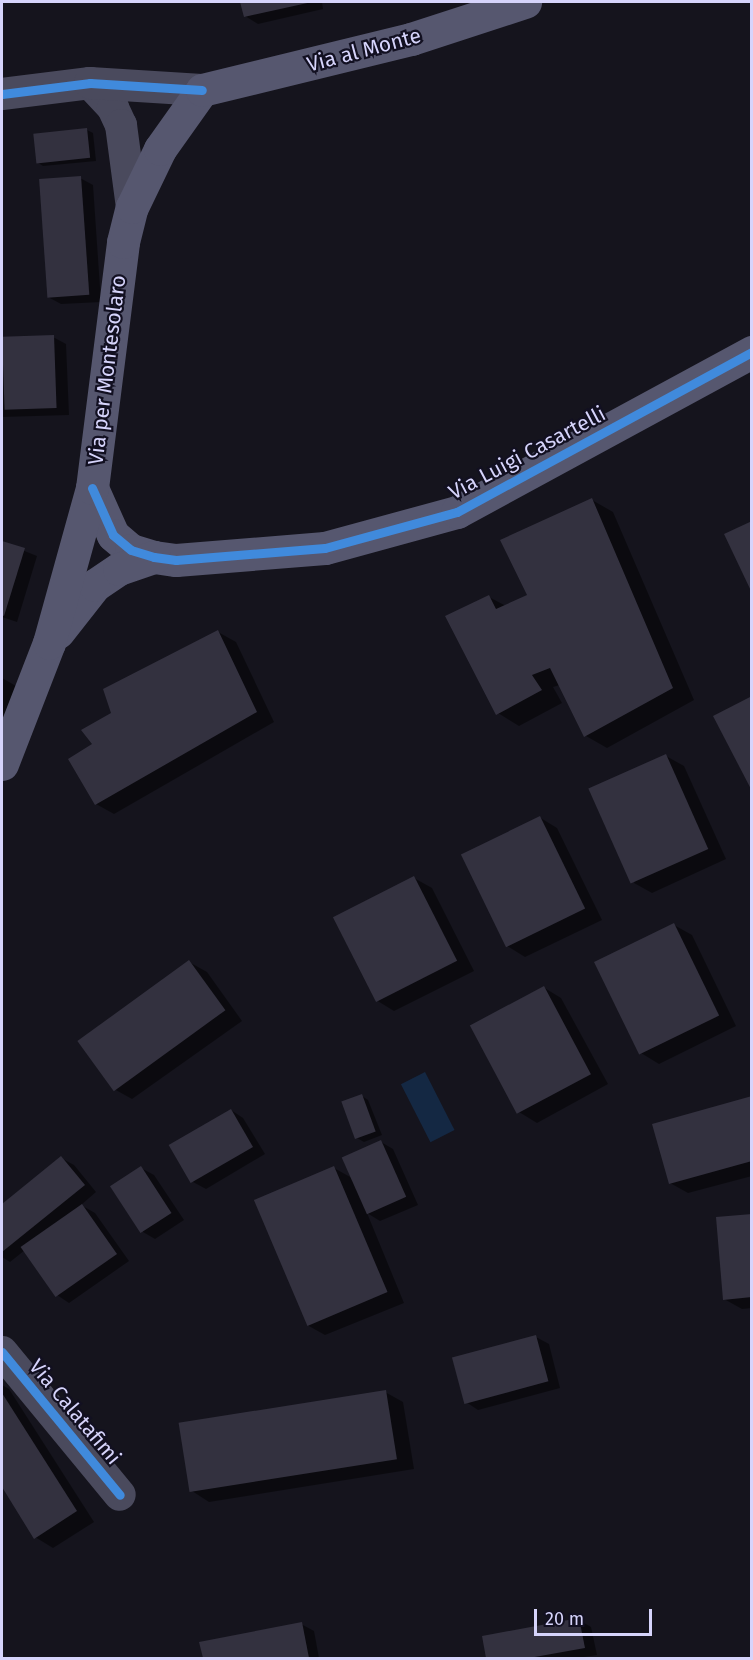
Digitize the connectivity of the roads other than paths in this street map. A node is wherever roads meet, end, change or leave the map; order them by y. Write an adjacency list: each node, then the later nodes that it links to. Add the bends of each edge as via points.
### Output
1 (525, 2): 3 (main road, Via al Monte, via 411,39)
2 (90, 83): 3 (street); 4 (street); 5 (street, via 113,108 121,125)
3 (202, 90): 5 (main road, Via per Montesolaro, via 160,149)
4 (2, 94)
5 (132, 207): 7 (main road, Via per Montesolaro, via 123,242)
6 (752, 352): 8 (main road, Via Luigi Casartelli, via 457,512 325,548 176,560)
7 (92, 488): 8 (main road, Via Luigi Casartelli, via 113,535 131,550); 9 (main road, Via per Montesolaro)
8 (154, 557): 9 (main road, via 119,569 95,585)
9 (49, 643): 10 (main road, Via per Montesolaro)
10 (2, 764)
11 (2, 1352): 12 (street, Via Calatafimi)
12 (120, 1495)

